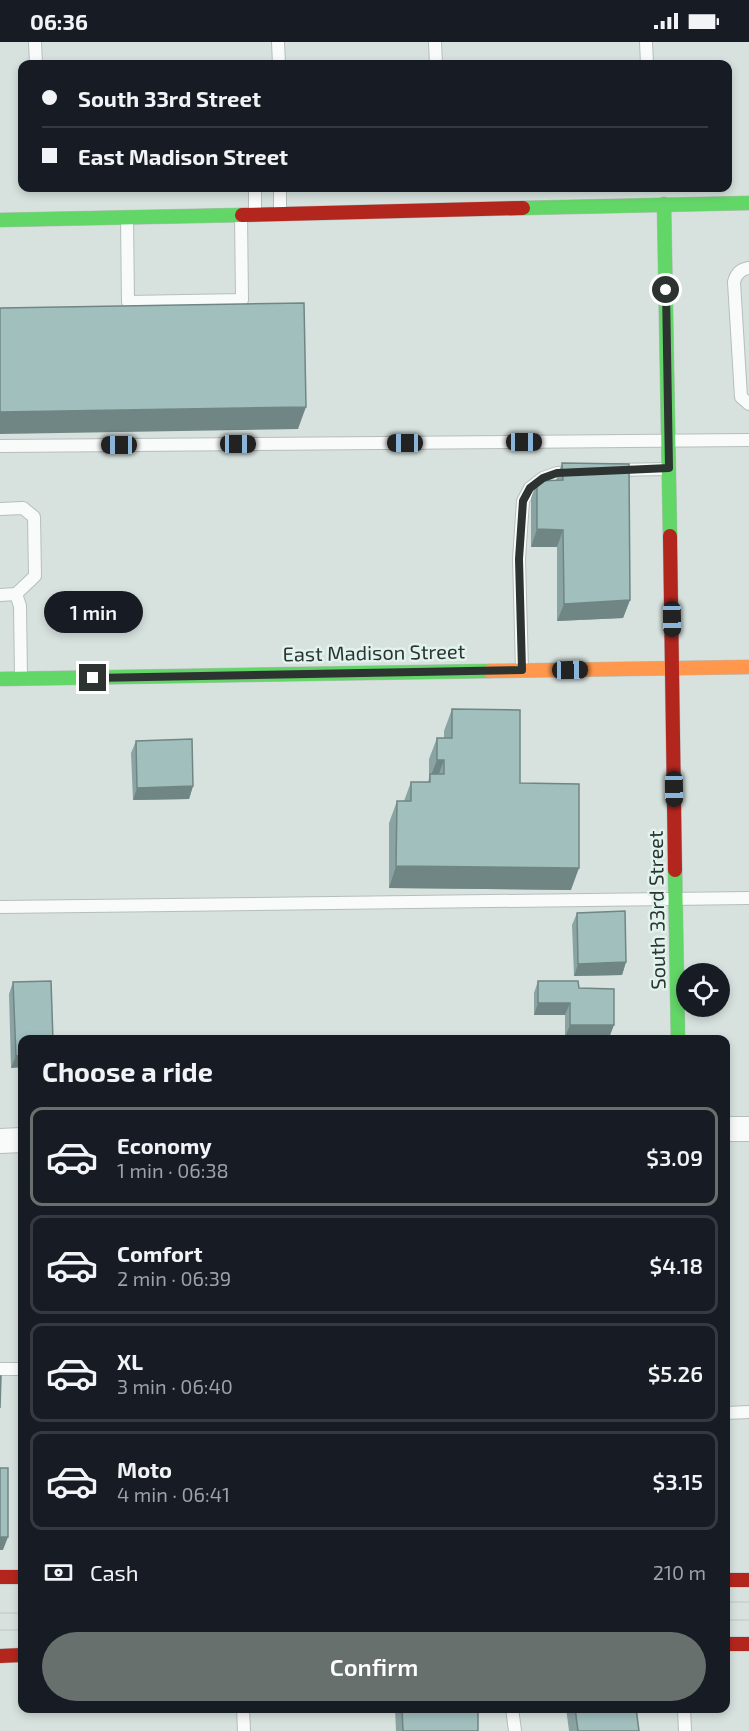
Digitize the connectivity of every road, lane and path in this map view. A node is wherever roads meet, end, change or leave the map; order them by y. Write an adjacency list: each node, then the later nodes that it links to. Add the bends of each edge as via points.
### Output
1 (35, 42): 5 (lane)
2 (278, 42): 6 (lane)
3 (435, 42): 7 (lane)
4 (646, 42): 8 (lane)
5 (36, 60)
6 (279, 60)
7 (436, 60)
8 (647, 60)
9 (255, 192): 15 (lane)
10 (280, 192): 13 (lane)
11 (663, 200): 12 (street); 13 (street); 21 (street, South 33rd Street)
12 (749, 203)
13 (280, 213): 15 (street)
14 (241, 214): 15 (street); 16 (street); 16 (lane, via 242,300 128,302)
15 (255, 214)
16 (127, 217): 17 (street)
17 (0, 220)
18 (749, 268): 19 (lane, via 736,275 734,282 741,397)
19 (749, 404)
20 (749, 440): 21 (lane)
21 (668, 441): 22 (lane); 23 (street, South 33rd Street)
22 (0, 446)
23 (669, 468): 28 (street, South 33rd Street); 29 (lane, via 557,473 530,488 523,501 519,559)
24 (0, 509): 25 (lane, via 23,508 34,517 35,576)
25 (16, 594): 26 (lane); 31 (lane, via 20,606)
26 (0, 595)
27 (749, 667): 28 (street, East Madison Street)
28 (673, 668): 29 (street, East Madison Street); 32 (street, South 33rd Street)
29 (522, 670): 31 (street, East Madison Street)
30 (0, 679): 31 (street, East Madison Street)
31 (21, 679)
32 (676, 898): 33 (lane); 34 (lane); 35 (street, South 33rd Street)
33 (749, 898)
34 (0, 907)
35 (678, 1035)
36 (730, 1129): 37 (street)
37 (749, 1129)
38 (18, 1140): 39 (street)
39 (0, 1141)
40 (0, 1369): 41 (lane)
41 (18, 1369)
42 (749, 1412): 43 (lane)
43 (730, 1413)
44 (0, 1577): 45 (street)
45 (18, 1577)
46 (730, 1580): 47 (street)
47 (749, 1580)
48 (730, 1644): 49 (street)
49 (749, 1644)
50 (18, 1655): 51 (street)
51 (0, 1656)
52 (243, 1713): 55 (lane)
53 (513, 1713): 56 (lane)
54 (684, 1713): 57 (lane)
55 (244, 1731)
56 (515, 1731)
57 (685, 1731)

